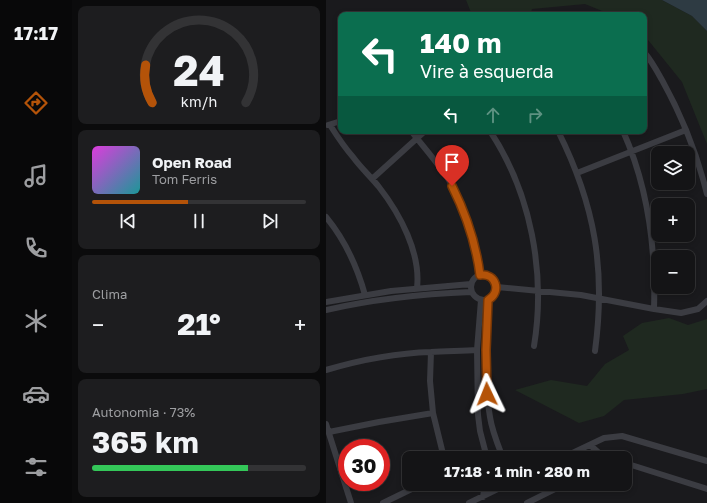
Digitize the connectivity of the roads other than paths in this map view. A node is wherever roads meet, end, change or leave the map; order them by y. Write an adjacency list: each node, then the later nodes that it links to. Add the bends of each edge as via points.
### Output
1 (647, 57): 4 (street, via 665,86)
2 (338, 122): 3 (street)
3 (328, 125): 13 (street)
4 (686, 130): 11 (street); 14 (street)
5 (414, 134): 10 (street)
6 (422, 134): 10 (street)
7 (492, 134): 20 (street, via 507,161 524,202 534,246)
8 (559, 134): 12 (street)
9 (624, 134): 11 (street)
10 (417, 138): 13 (street); 16 (street, via 446,176 457,197 474,241)
11 (631, 151): 12 (street); 28 (street, via 646,202 652,238)
12 (577, 173): 23 (street, via 595,241)
13 (372, 179): 19 (street, via 393,207 408,237 418,269)
14 (707, 194)
15 (326, 217): 22 (street, via 351,255)
16 (480, 275): 17 (street); 18 (street, via 492,277)
17 (471, 284): 19 (street); 21 (street)
18 (497, 287): 20 (street); 25 (street, via 494,295)
19 (417, 288): 22 (street)
20 (538, 291): 23 (street); 30 (street)
21 (471, 292): 24 (street); 29 (street, via 392,298)
22 (364, 295): 27 (street)
23 (600, 298): 28 (street); 32 (street)
24 (481, 300): 25 (street); 31 (street)
25 (488, 300): 41 (street, via 487,394 490,417)
26 (707, 301): 28 (street, via 698,308 681,313)
27 (326, 302)
28 (654, 309)
29 (326, 310)
30 (534, 346)
31 (477, 350): 33 (street); 40 (street, via 478,415)
32 (595, 351)
33 (431, 352): 34 (street, via 378,358); 35 (street)
34 (326, 370)
35 (433, 413): 37 (street); 39 (street)
36 (326, 424): 37 (street)
37 (329, 432): 52 (street)
38 (590, 445): 42 (street); 43 (street); 44 (street, via 604,438 622,436)
39 (442, 451)
40 (485, 451)
41 (501, 451)
42 (577, 451)
43 (597, 451)
44 (707, 461)
45 (632, 465): 46 (street)
46 (707, 489)
47 (408, 491): 53 (street)
48 (484, 491): 51 (street)
49 (493, 491): 51 (street)
50 (551, 491): 55 (street)
51 (483, 496): 54 (street)
52 (351, 503)
53 (383, 503)
54 (469, 503)
55 (527, 503)

